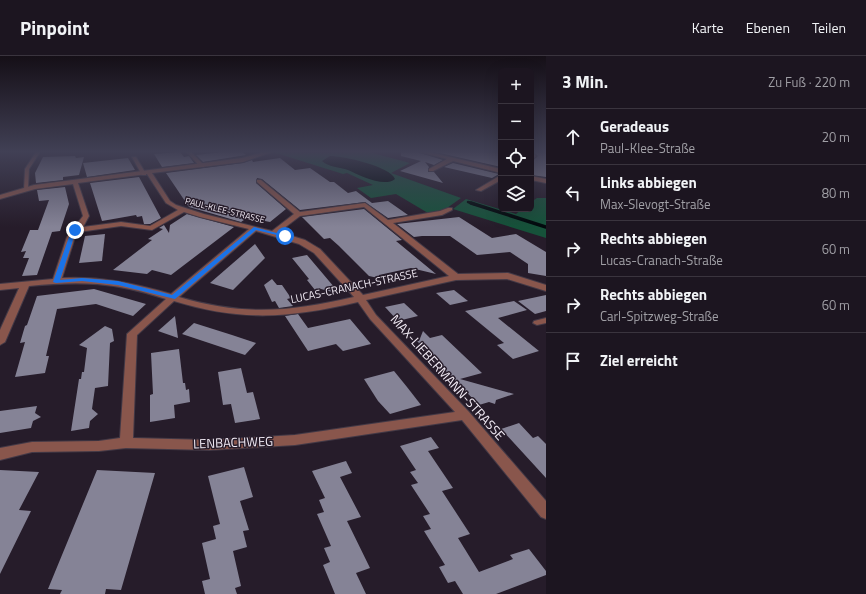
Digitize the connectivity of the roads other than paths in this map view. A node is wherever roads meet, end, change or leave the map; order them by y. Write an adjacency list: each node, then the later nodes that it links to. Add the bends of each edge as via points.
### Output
1 (27, 177): 9 (lane)
2 (114, 177): 8 (street)
3 (149, 177): 13 (street, PAUL-KLEE-STRASSE, via 168,202)
4 (498, 179): 10 (street)
5 (534, 179): 7 (street)
6 (259, 181): 14 (street)
7 (546, 181)
8 (75, 182): 9 (street); 17 (street, via 86,216 83,224)
9 (26, 189): 11 (street)
10 (479, 190)
11 (0, 197)
12 (450, 209): 15 (street, via 437,214)
13 (182, 210): 16 (street, PAUL-KLEE-STRASSE); 17 (street, via 149,228 121,224)
14 (298, 214): 15 (street, via 365,205); 18 (street)
15 (387, 222): 19 (street)
16 (255, 228): 18 (street, PAUL-KLEE-STRASSE); 24 (street)
17 (75, 230): 20 (street)
18 (275, 232): 25 (street, PAUL-KLEE-STRASSE, via 302,242 317,251)
19 (456, 277): 23 (street, LUCAS-CRANACH-STRASSE, via 508,276); 25 (street, LUCAS-CRANACH-STRASSE)
20 (56, 282): 21 (street, LUCAS-CRANACH-STRASSE); 24 (street, LUCAS-CRANACH-STRASSE, via 82,280 118,283)
21 (25, 285): 22 (street, LUCAS-CRANACH-STRASSE); 28 (street)
22 (0, 287)
23 (546, 288)
24 (173, 297): 25 (street, LUCAS-CRANACH-STRASSE, via 225,311 251,314 297,312); 30 (street, via 132,334)
25 (360, 298): 29 (street, MAX-LIEBERMANN-STRASSE, via 373,317)
26 (546, 320): 27 (lane)
27 (537, 323)
28 (0, 342)
29 (465, 415): 30 (street, LENBACHWEG, via 295,440 209,445); 32 (street, MAX-LIEBERMANN-STRASSE)
30 (126, 443): 31 (street, LENBACHWEG, via 32,447)
31 (0, 454)
32 (546, 512)

